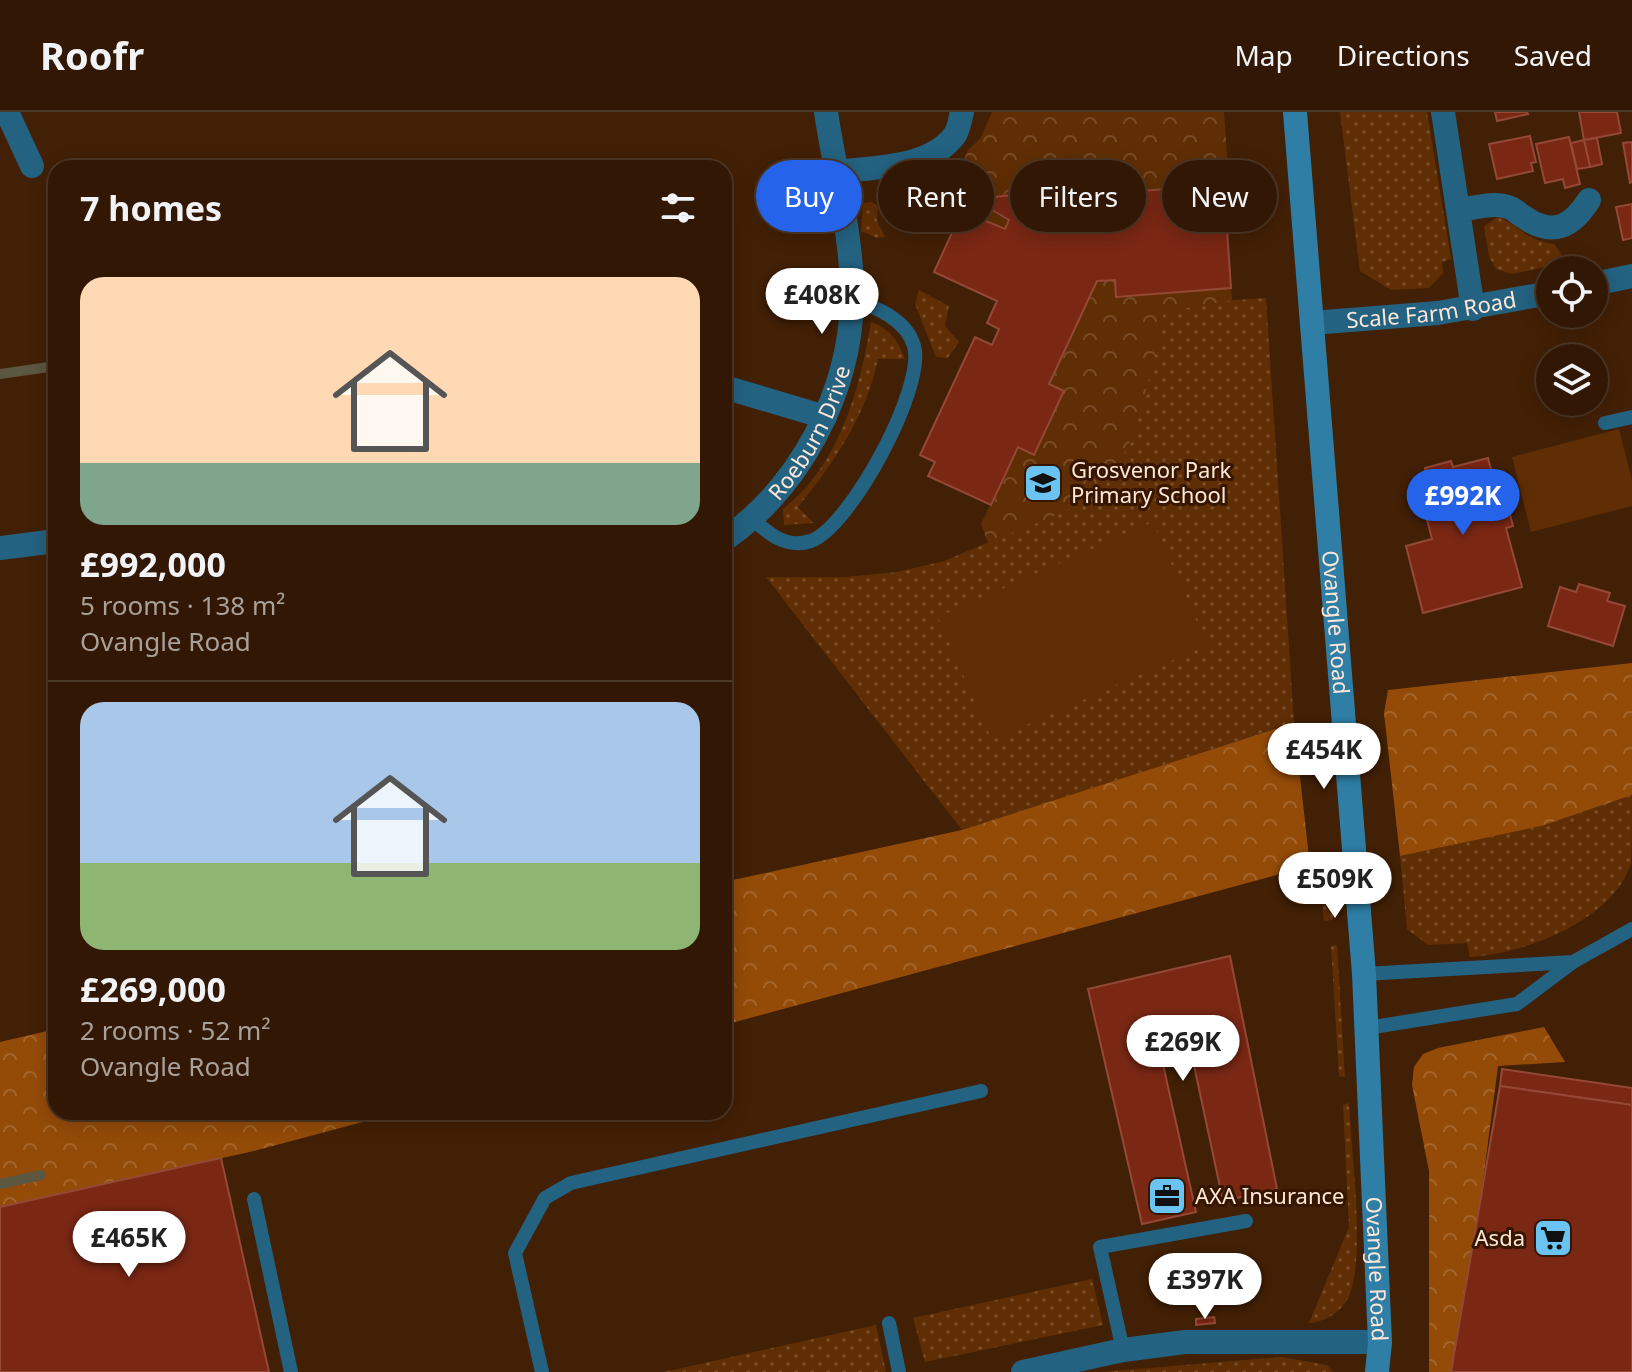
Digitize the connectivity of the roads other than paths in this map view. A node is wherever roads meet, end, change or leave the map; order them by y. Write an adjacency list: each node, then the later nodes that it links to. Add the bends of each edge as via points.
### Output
1 (7, 112): 7 (street)
2 (826, 112): 6 (street, Roeburn Drive)
3 (962, 112): 8 (street, via 955,135 932,155)
4 (1295, 112): 17 (main road, Ovangle Road)
5 (1443, 112): 10 (street)
6 (833, 160)
7 (32, 166)
8 (862, 169)
9 (1589, 200): 10 (street, via 1578,218 1561,229 1543,228 1504,206)
10 (1459, 210): 16 (street)
11 (843, 232): 15 (street, Roeburn Drive)
12 (1632, 276): 13 (street)
13 (1608, 281)
14 (1536, 296): 16 (street, Scale Farm Road)
15 (852, 300): 19 (street, Roeburn Drive, via 842,367); 22 (lane, via 871,305 903,327 915,347 911,387 898,423 857,492 822,535 793,543 774,538)
16 (1473, 309): 17 (street, Scale Farm Road)
17 (1312, 323): 28 (main road, Ovangle Road)
18 (732, 389): 19 (street)
19 (825, 417): 22 (street, Roeburn Drive, via 792,476)
20 (1632, 417): 21 (lane)
21 (1605, 423)
22 (751, 518): 23 (street, Roeburn Drive)
23 (732, 533)
24 (48, 542): 25 (street)
25 (0, 548)
26 (1632, 929): 27 (lane)
27 (1573, 962): 28 (lane); 29 (lane, via 1517,1004)
28 (1364, 974): 29 (main road, Ovangle Road)
29 (1367, 1028): 34 (main road, Ovangle Road)
30 (981, 1091): 37 (lane, via 571,1183 545,1198 515,1253)
31 (254, 1199): 36 (lane)
32 (1246, 1221): 35 (lane, via 1100,1247)
33 (889, 1323): 38 (lane)
34 (1380, 1342): 35 (street, via 1211,1341); 40 (main road, Ovangle Road)
35 (1123, 1350): 39 (street)
36 (291, 1372)
37 (542, 1372)
38 (899, 1372)
39 (1023, 1372)
40 (1377, 1372)

